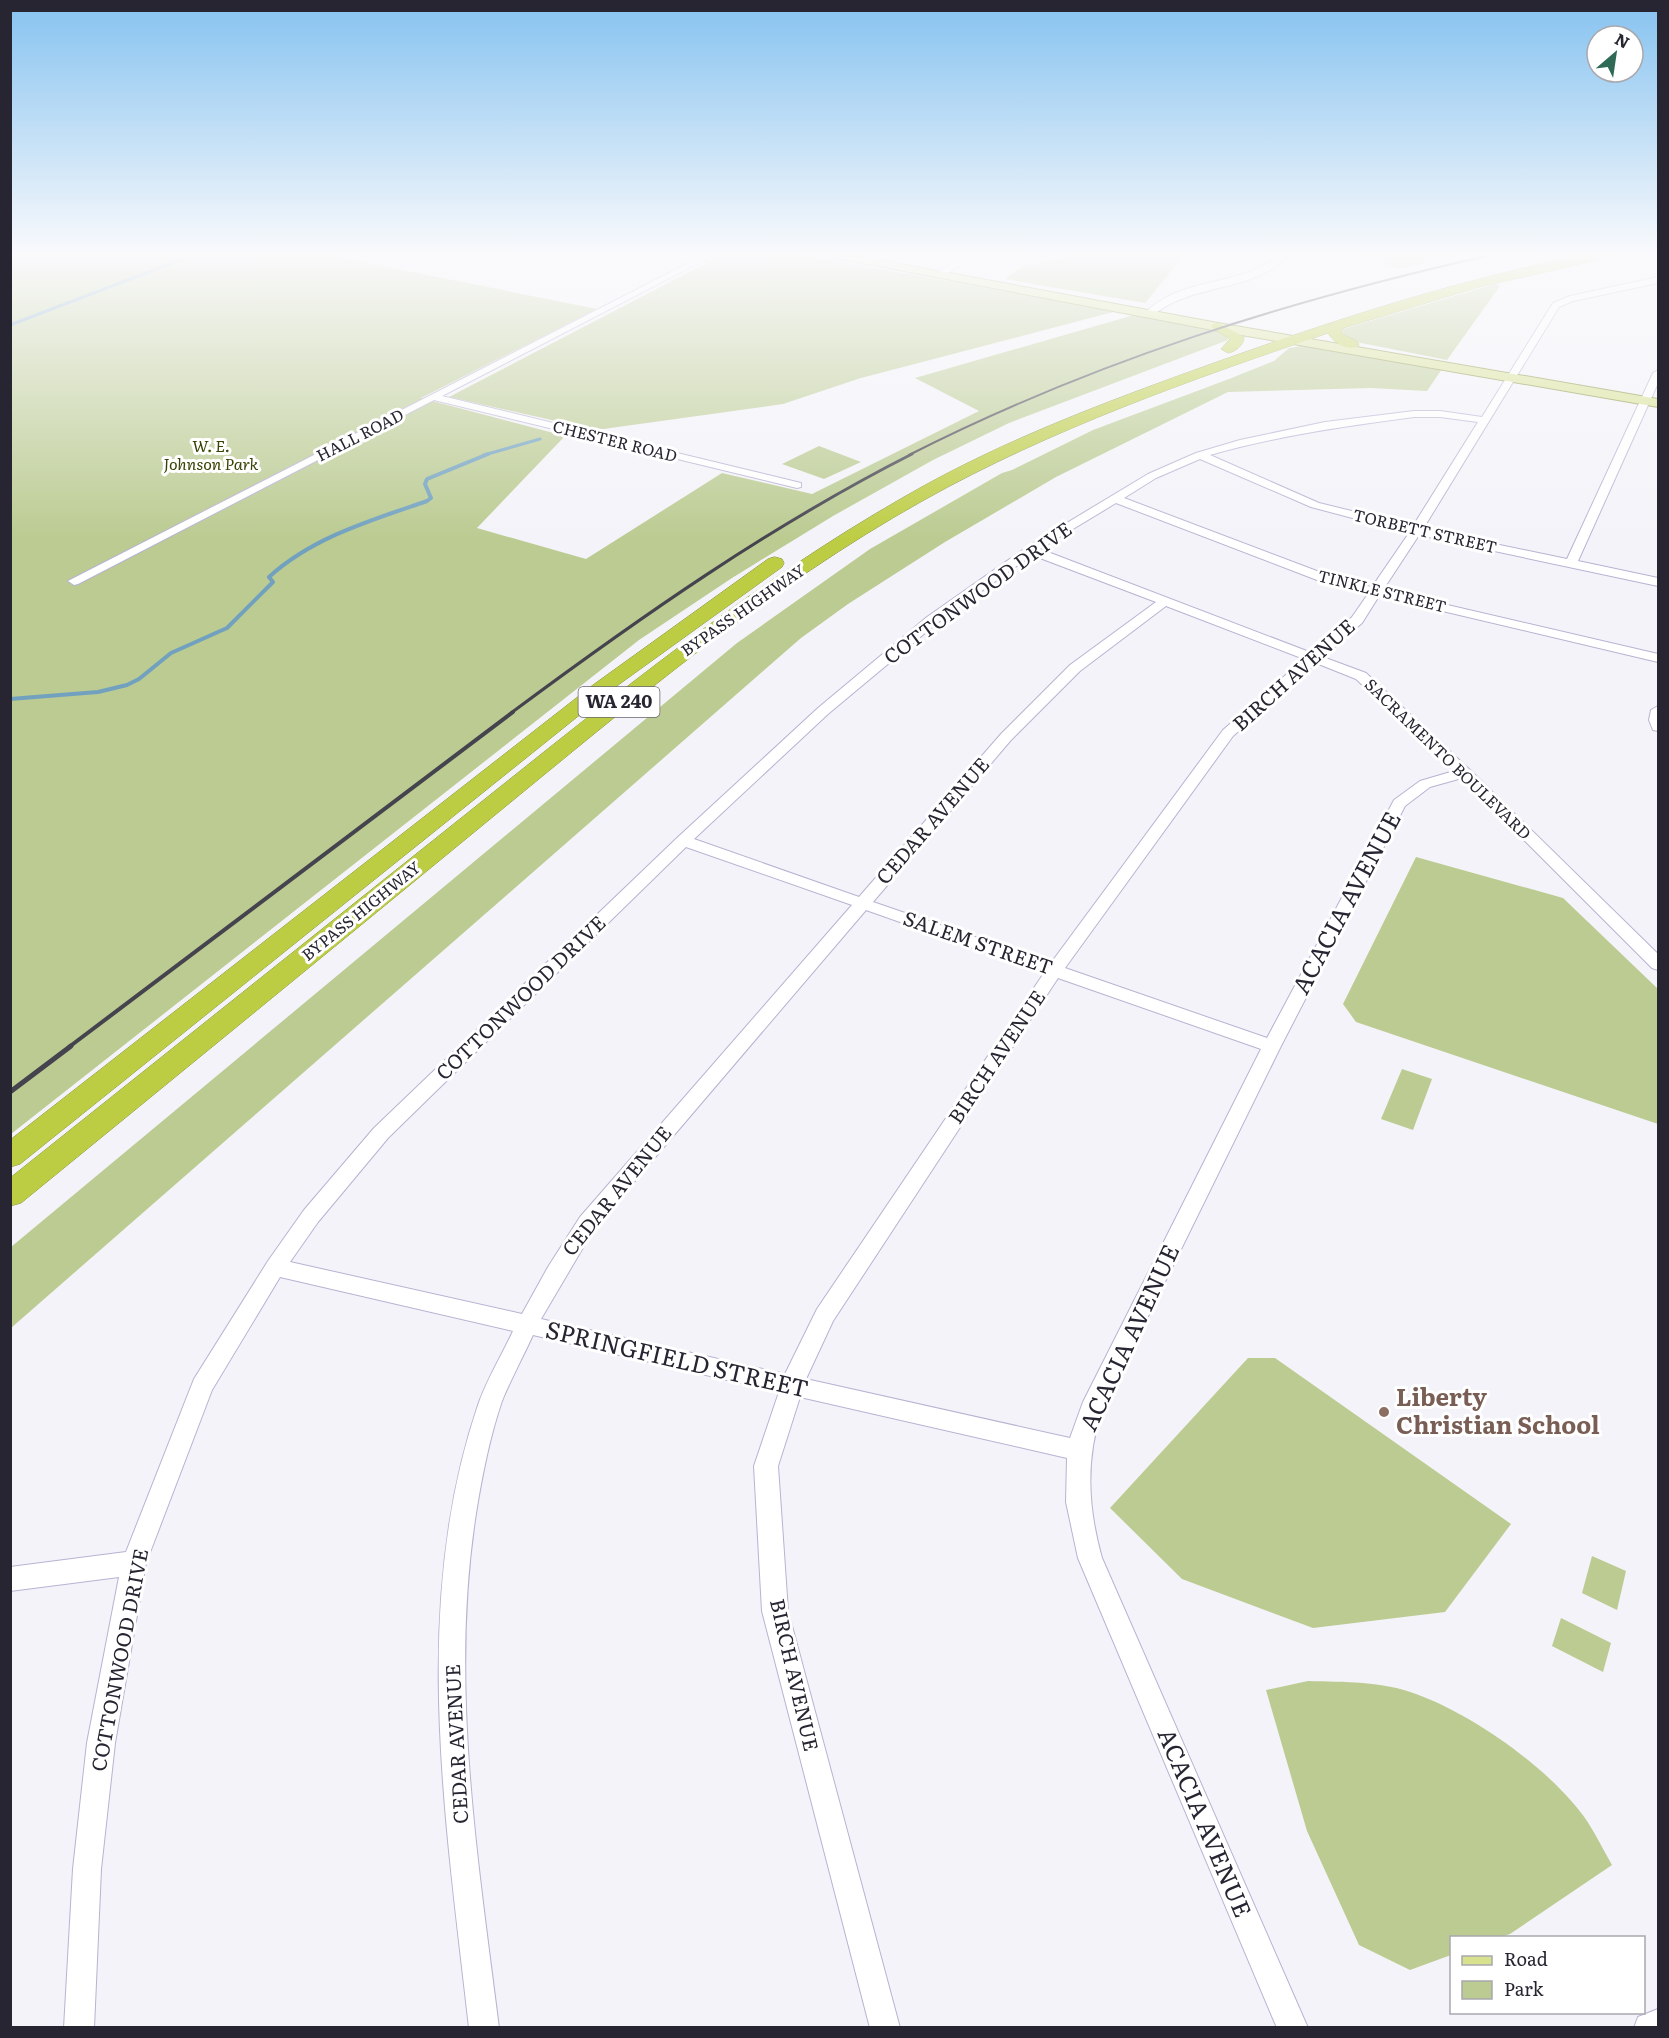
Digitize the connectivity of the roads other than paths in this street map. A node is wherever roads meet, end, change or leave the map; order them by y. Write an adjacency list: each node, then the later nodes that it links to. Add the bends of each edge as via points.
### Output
1 (524, 350): 9 (street, HALL ROAD)
2 (1225, 350): 32 (highway, BYPASS HIGHWAY / WA 240, via 1078,404 966,454 774,564 600,689)
3 (1252, 350): 33 (highway, BYPASS HIGHWAY / WA 240, via 1001,453 874,522 796,572 612,707)
4 (1366, 350): 8 (main road)
5 (1382, 350): 8 (main road)
6 (1527, 350): 8 (street, BIRCH AVENUE)
7 (1659, 373): 10 (street)
8 (1511, 376): 10 (main road); 11 (street, BIRCH AVENUE)
9 (433, 397): 13 (street, CHESTER ROAD); 18 (street, HALL ROAD)
10 (1652, 402): 17 (street)
11 (1484, 420): 12 (street, COTTONWOOD DRIVE, via 1440,414 1374,418 1295,430); 15 (street, BIRCH AVENUE)
12 (1200, 455): 14 (street, COTTONWOOD DRIVE); 15 (street, TORBETT STREET, via 1315,505)
13 (797, 485)
14 (1114, 498): 16 (street, COTTONWOOD DRIVE); 20 (street, TINKLE STREET, via 1328,579)
15 (1417, 531): 17 (street, TORBETT STREET); 20 (street, BIRCH AVENUE)
16 (1031, 550): 21 (street, SACRAMENTO BOULEVARD); 27 (street, COTTONWOOD DRIVE, via 892,652 822,711)
17 (1571, 562): 19 (street, TORBETT STREET)
18 (74, 581)
19 (1659, 582)
20 (1376, 592): 22 (street, BIRCH AVENUE, via 1357,620); 23 (street, TINKLE STREET)
21 (1165, 602): 22 (street, SACRAMENTO BOULEVARD); 28 (street, CEDAR AVENUE, via 1075,668 1006,736)
22 (1313, 657): 26 (street, SACRAMENTO BOULEVARD, via 1361,676); 30 (street, BIRCH AVENUE, via 1228,733)
23 (1659, 658)
24 (1659, 710): 25 (street)
25 (1659, 727)
26 (1466, 773): 29 (street, SACRAMENTO BOULEVARD); 31 (street, ACACIA AVENUE, via 1425,784 1399,803)
27 (683, 841): 28 (street, SALEM STREET); 34 (street, COTTONWOOD DRIVE, via 381,1133 311,1216)
28 (862, 903): 30 (street, SALEM STREET); 35 (street, CEDAR AVENUE, via 587,1222)
29 (1659, 964)
30 (1055, 969): 31 (street, SALEM STREET); 36 (street, BIRCH AVENUE, via 825,1315)
31 (1272, 1046): 37 (street, ACACIA AVENUE, via 1091,1409)
32 (10, 1156)
33 (10, 1195)
34 (275, 1267): 35 (street, SPRINGFIELD STREET); 38 (street, COTTONWOOD DRIVE, via 202,1386)
35 (526, 1324): 36 (street, SPRINGFIELD STREET); 42 (street, CEDAR AVENUE, via 490,1405 467,1485 455,1570 451,1700 456,1782)
36 (792, 1387): 37 (street, SPRINGFIELD STREET); 43 (street, BIRCH AVENUE, via 766,1466 775,1611)
37 (1080, 1451): 44 (street, ACACIA AVENUE, via 1079,1517 1090,1558)
38 (134, 1563): 39 (street); 41 (street, COTTONWOOD DRIVE, via 101,1743 87,1869)
39 (10, 1579)
40 (1659, 2024): 45 (street)
41 (79, 2028)
42 (484, 2028)
43 (885, 2028)
44 (1293, 2028)
45 (1649, 2028)

